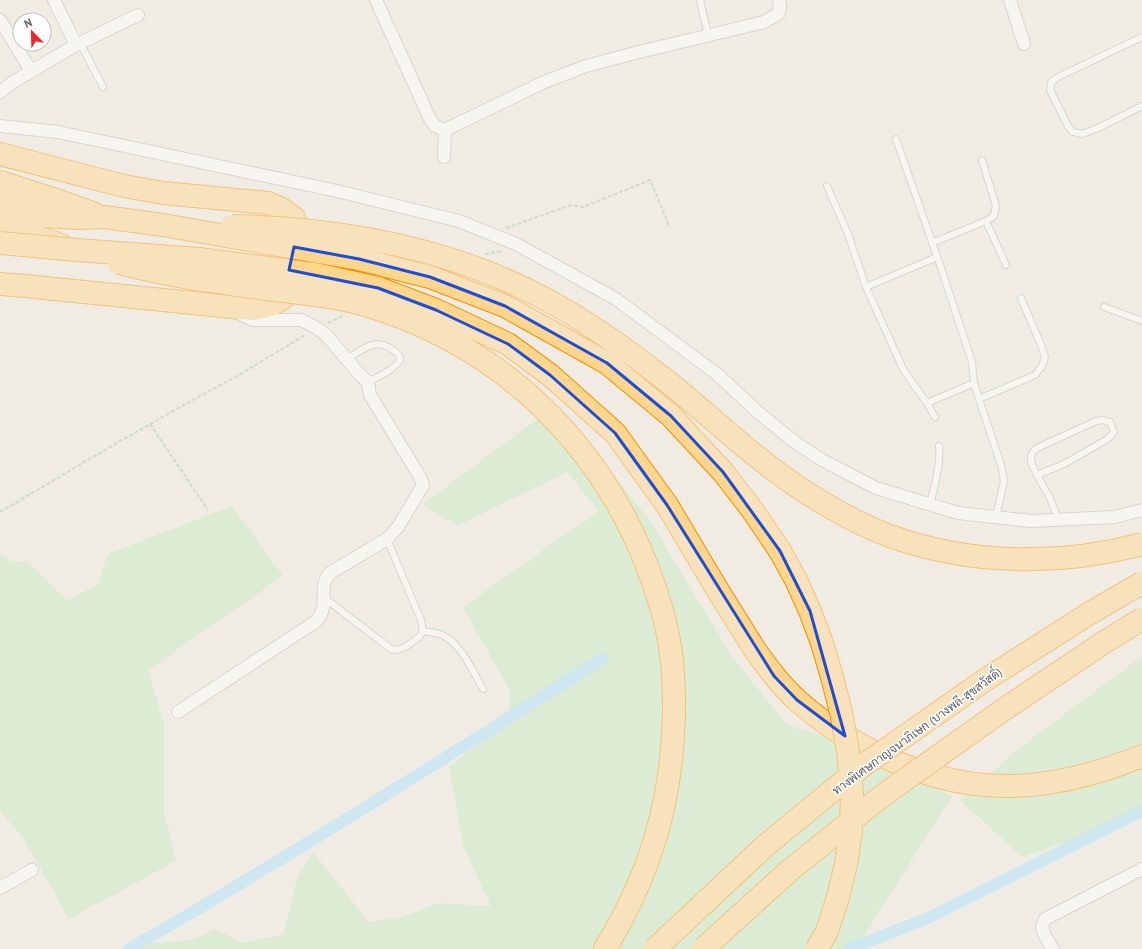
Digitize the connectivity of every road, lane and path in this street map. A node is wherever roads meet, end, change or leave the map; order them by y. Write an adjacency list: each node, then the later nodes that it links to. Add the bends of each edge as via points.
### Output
1 (54, 0): 10 (street)
2 (376, 0): 17 (street, via 430,119 435,126)
3 (700, 0): 8 (lane)
4 (779, 0): 8 (street, via 779,13 764,22)
5 (1010, 0): 11 (street)
6 (138, 15): 10 (street)
7 (0, 20): 12 (street)
8 (708, 35): 17 (street, via 586,66 542,83)
9 (1142, 37): 15 (lane, via 1058,77 1051,82 1050,90 1068,126 1073,132 1082,134)
10 (78, 44): 12 (street); 13 (lane)
11 (1024, 44)
12 (31, 71): 14 (street)
13 (104, 87)
14 (0, 92)
15 (1142, 106)
16 (0, 126): 30 (street, via 58,132 337,191 459,221)
17 (444, 130): 20 (street)
18 (896, 139): 32 (lane)
19 (0, 154): 39 (highway, via 124,186 163,193 268,203 282,209 294,218 297,227 285,296 268,306 252,309)
20 (444, 157)
21 (982, 160): 26 (lane, via 996,206 994,216)
22 (0, 182): 25 (highway)
23 (827, 186): 37 (lane, via 848,234)
24 (0, 204): 25 (highway, via 44,216)
25 (104, 217): 28 (highway)
26 (986, 221): 32 (lane); 35 (lane)
27 (0, 224): 33 (highway, bridge)
28 (163, 225): 59 (highway, bridge, via 265,227 364,238 412,248 505,279 547,300 626,350 795,484 854,520 889,536 957,553 1022,560 1085,556); 73 (highway, bridge, via 359,259 430,277 505,306 607,363 671,416 723,472 753,511 796,580 822,643 841,712 852,793 851,831 838,898 827,932)
29 (670, 225): 30 (path, via 650,180 583,207 571,205)
30 (490, 233): 52 (street, via 516,244 616,299 718,375 760,414 822,460 876,488)
31 (0, 243): 33 (highway, bridge)
32 (932, 243): 34 (lane)
33 (78, 250): 66 (highway, bridge, via 200,258 315,274 378,288 436,310 508,344 550,375 615,433 667,505 755,650 774,676 821,720 894,761 955,782 1016,786 1081,777); 70 (highway, bridge, via 173,276 318,295 364,305 406,319 443,336 501,372 554,418 580,447 603,479 640,547 663,613 674,681 673,748 660,821 636,891)
34 (937, 257): 37 (lane); 45 (lane, via 972,362)
35 (1006, 265)
36 (0, 284): 39 (highway)
37 (866, 287): 47 (lane, via 904,371)
38 (1021, 298): 46 (lane, via 1042,345 1045,357 1042,366 1035,376)
39 (224, 306): 42 (street, via 252,320 300,320)
40 (1104, 307): 41 (lane)
41 (1142, 321)
42 (317, 328): 43 (street); 49 (path)
43 (347, 359): 44 (street); 44 (lane, via 376,344 386,345 398,353 398,364)
44 (368, 382): 58 (street, via 370,395 423,485 398,527)
45 (974, 383): 46 (lane); 47 (lane)
46 (979, 398): 56 (lane, via 1004,481)
47 (927, 403): 48 (lane)
48 (935, 417)
49 (150, 424): 53 (path); 55 (path)
50 (939, 446): 52 (lane, via 940,454)
51 (1038, 475): 51 (lane, via 1064,464 1106,440 1114,432 1110,422 1096,421 1037,448 1033,451 1031,463); 57 (lane)
52 (930, 505): 56 (street, via 958,513)
53 (208, 510)
54 (1142, 510): 57 (street, via 1115,517)
55 (0, 512)
56 (996, 517): 57 (street, via 1031,521)
57 (1058, 520)
58 (387, 539): 61 (street, via 330,573 325,579); 63 (lane, via 421,620)
59 (1142, 544)
60 (1142, 583): 71 (highway, ทางพิเศษกาญจนาภิเษก (บางพลี-สุขสวัสดิ์), bridge, via 985,680 861,767 765,846)
61 (323, 597): 63 (lane, via 391,649 398,650 407,646); 65 (street, via 321,614 315,622)
62 (1142, 619): 72 (highway, bridge, via 1004,710 882,796 789,871)
63 (423, 631): 64 (lane, via 441,634 460,649)
64 (483, 689)
65 (178, 712)
66 (1142, 756)
67 (1142, 869): 74 (street, via 1046,919 1042,927)
68 (32, 870): 69 (street)
69 (0, 888)
70 (605, 949)
71 (654, 949)
72 (703, 949)
73 (817, 949)
74 (1053, 949)

